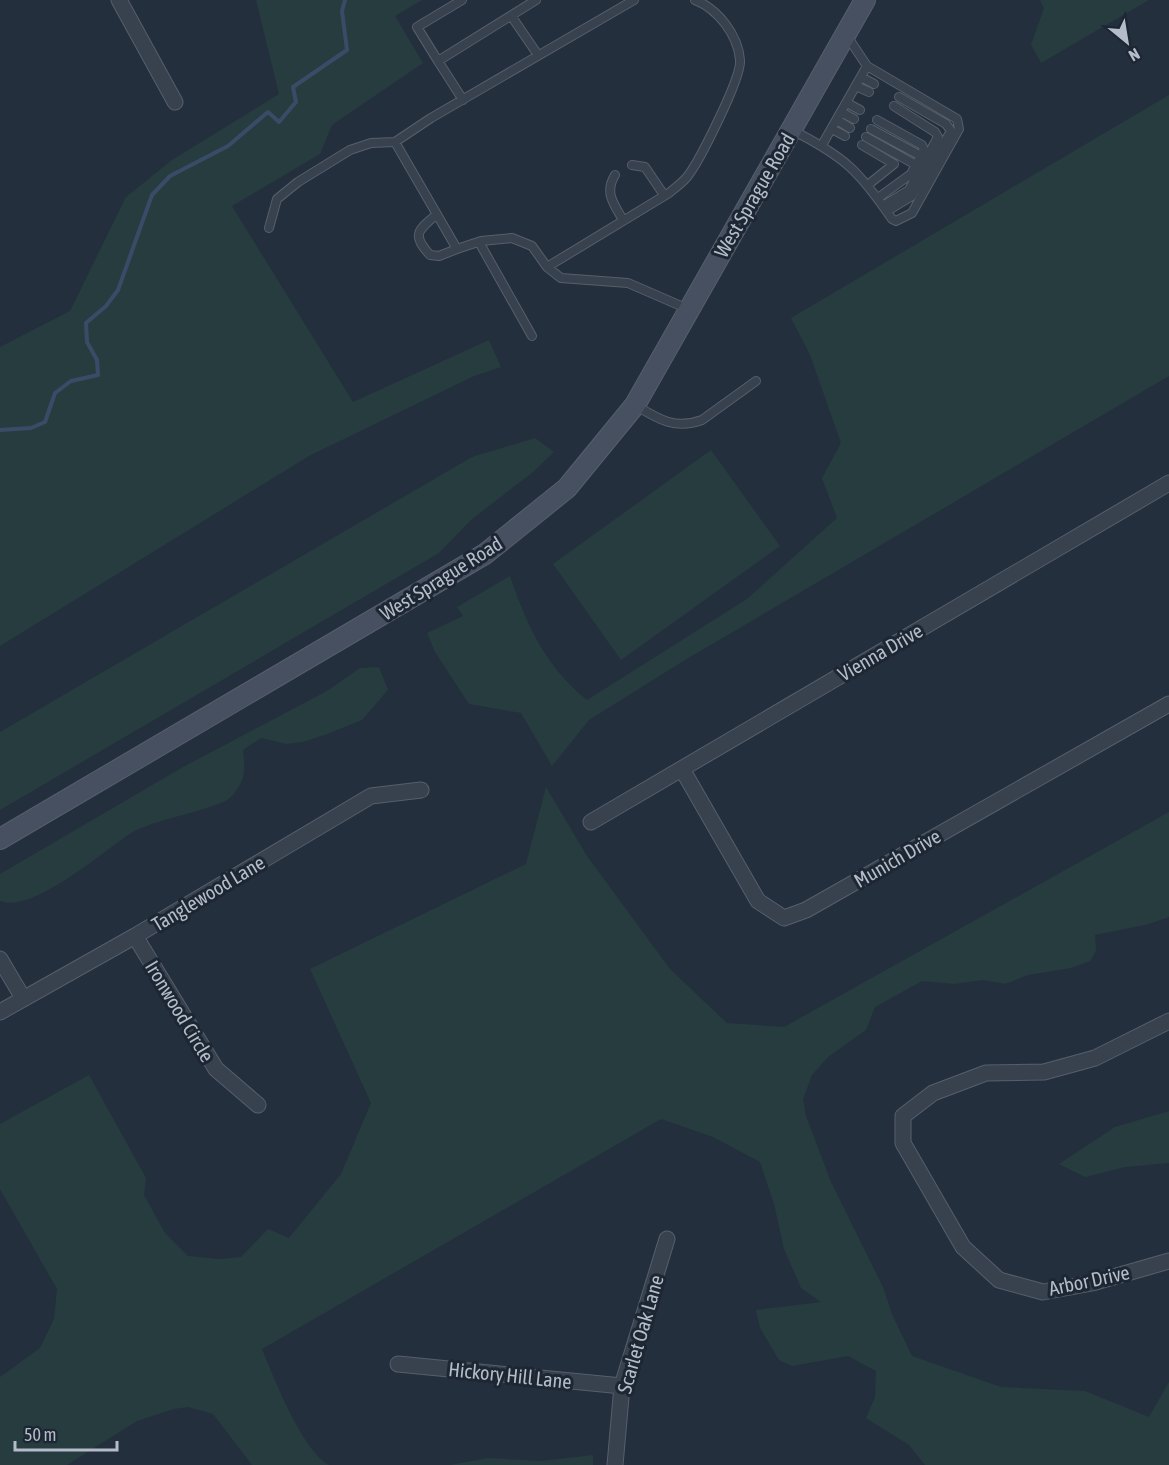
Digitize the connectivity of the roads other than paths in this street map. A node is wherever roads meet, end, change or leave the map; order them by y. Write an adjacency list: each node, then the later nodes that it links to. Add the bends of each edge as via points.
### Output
1 (119, 0): 18 (street)
2 (462, 0): 10 (lane, via 417,27)
3 (536, 0): 7 (lane)
4 (634, 0): 9 (lane)
5 (694, 0): 40 (lane, via 705,4 731,30 741,61 719,119 686,178)
6 (865, 0): 8 (street, West Sprague Road)
7 (512, 17): 9 (lane); 10 (lane)
8 (846, 34): 11 (lane); 27 (street, West Sprague Road)
9 (538, 55): 17 (lane)
10 (438, 61): 17 (lane)
11 (867, 66): 12 (lane); 42 (lane, via 957,119 959,129 912,213 896,221)
12 (861, 77): 13 (lane); 14 (lane)
13 (874, 84)
14 (856, 86): 15 (lane); 19 (lane)
15 (869, 92)
16 (899, 97): 42 (lane, via 946,124 951,131 912,196)
17 (463, 100): 32 (lane)
18 (176, 102)
19 (847, 103): 21 (lane); 22 (lane)
20 (894, 106): 42 (lane, via 938,137 909,190)
21 (860, 110)
22 (841, 112): 23 (lane); 24 (lane)
23 (854, 119)
24 (837, 120): 26 (lane); 28 (lane)
25 (876, 120): 35 (lane, via 922,145)
26 (850, 128)
27 (791, 129): 33 (lane); 49 (street, West Sprague Road)
28 (832, 129): 30 (lane); 33 (lane)
29 (871, 129): 35 (lane)
30 (845, 136)
31 (867, 137): 37 (lane)
32 (395, 142): 43 (lane); 45 (lane, via 371,143 350,150 298,182 277,199)
33 (822, 145): 39 (lane)
34 (862, 145): 39 (lane, via 894,164)
35 (921, 156): 37 (lane)
36 (632, 165): 40 (lane, via 645,167)
37 (916, 165): 41 (lane, via 904,180)
38 (615, 176): 44 (lane, via 610,196)
39 (869, 184): 41 (lane)
40 (664, 195): 44 (lane)
41 (878, 198): 42 (lane)
42 (885, 208)
43 (436, 215): 47 (lane); 47 (lane, via 420,229 420,244 430,255)
44 (623, 220): 48 (lane)
45 (269, 228)
46 (479, 242): 47 (lane); 48 (lane, via 512,238 532,246); 50 (lane)
47 (457, 249)
48 (548, 267): 49 (lane, via 561,278 628,284)
49 (689, 309): 52 (street, West Sprague Road)
50 (532, 336)
51 (756, 381): 52 (lane, via 691,424 660,420)
52 (635, 405): 58 (street, West Sprague Road, via 567,488 485,554)
53 (1169, 483): 55 (street, Vienna Drive)
54 (1169, 704): 55 (street, Munich Drive, via 806,910 784,918 758,901)
55 (682, 769): 57 (street, Vienna Drive)
56 (421, 790): 59 (street, Tanglewood Lane, via 371,796)
57 (591, 822)
58 (0, 839)
59 (135, 936): 61 (street, Tanglewood Lane); 64 (street, Ironwood Circle, via 216,1069)
60 (0, 959): 61 (street)
61 (23, 998): 62 (street, Tanglewood Lane)
62 (3, 1005)
63 (1169, 1021): 66 (street, Arbor Drive, via 1095,1058 1044,1072 986,1073 933,1093 903,1116 903,1143 963,1247 999,1280 1043,1292)
64 (258, 1105)
65 (667, 1239): 68 (street, Scarlet Oak Lane)
66 (1169, 1261)
67 (398, 1364): 68 (street, Hickory Hill Lane)
68 (622, 1386): 69 (street, Scarlet Oak Lane)
69 (615, 1465)

